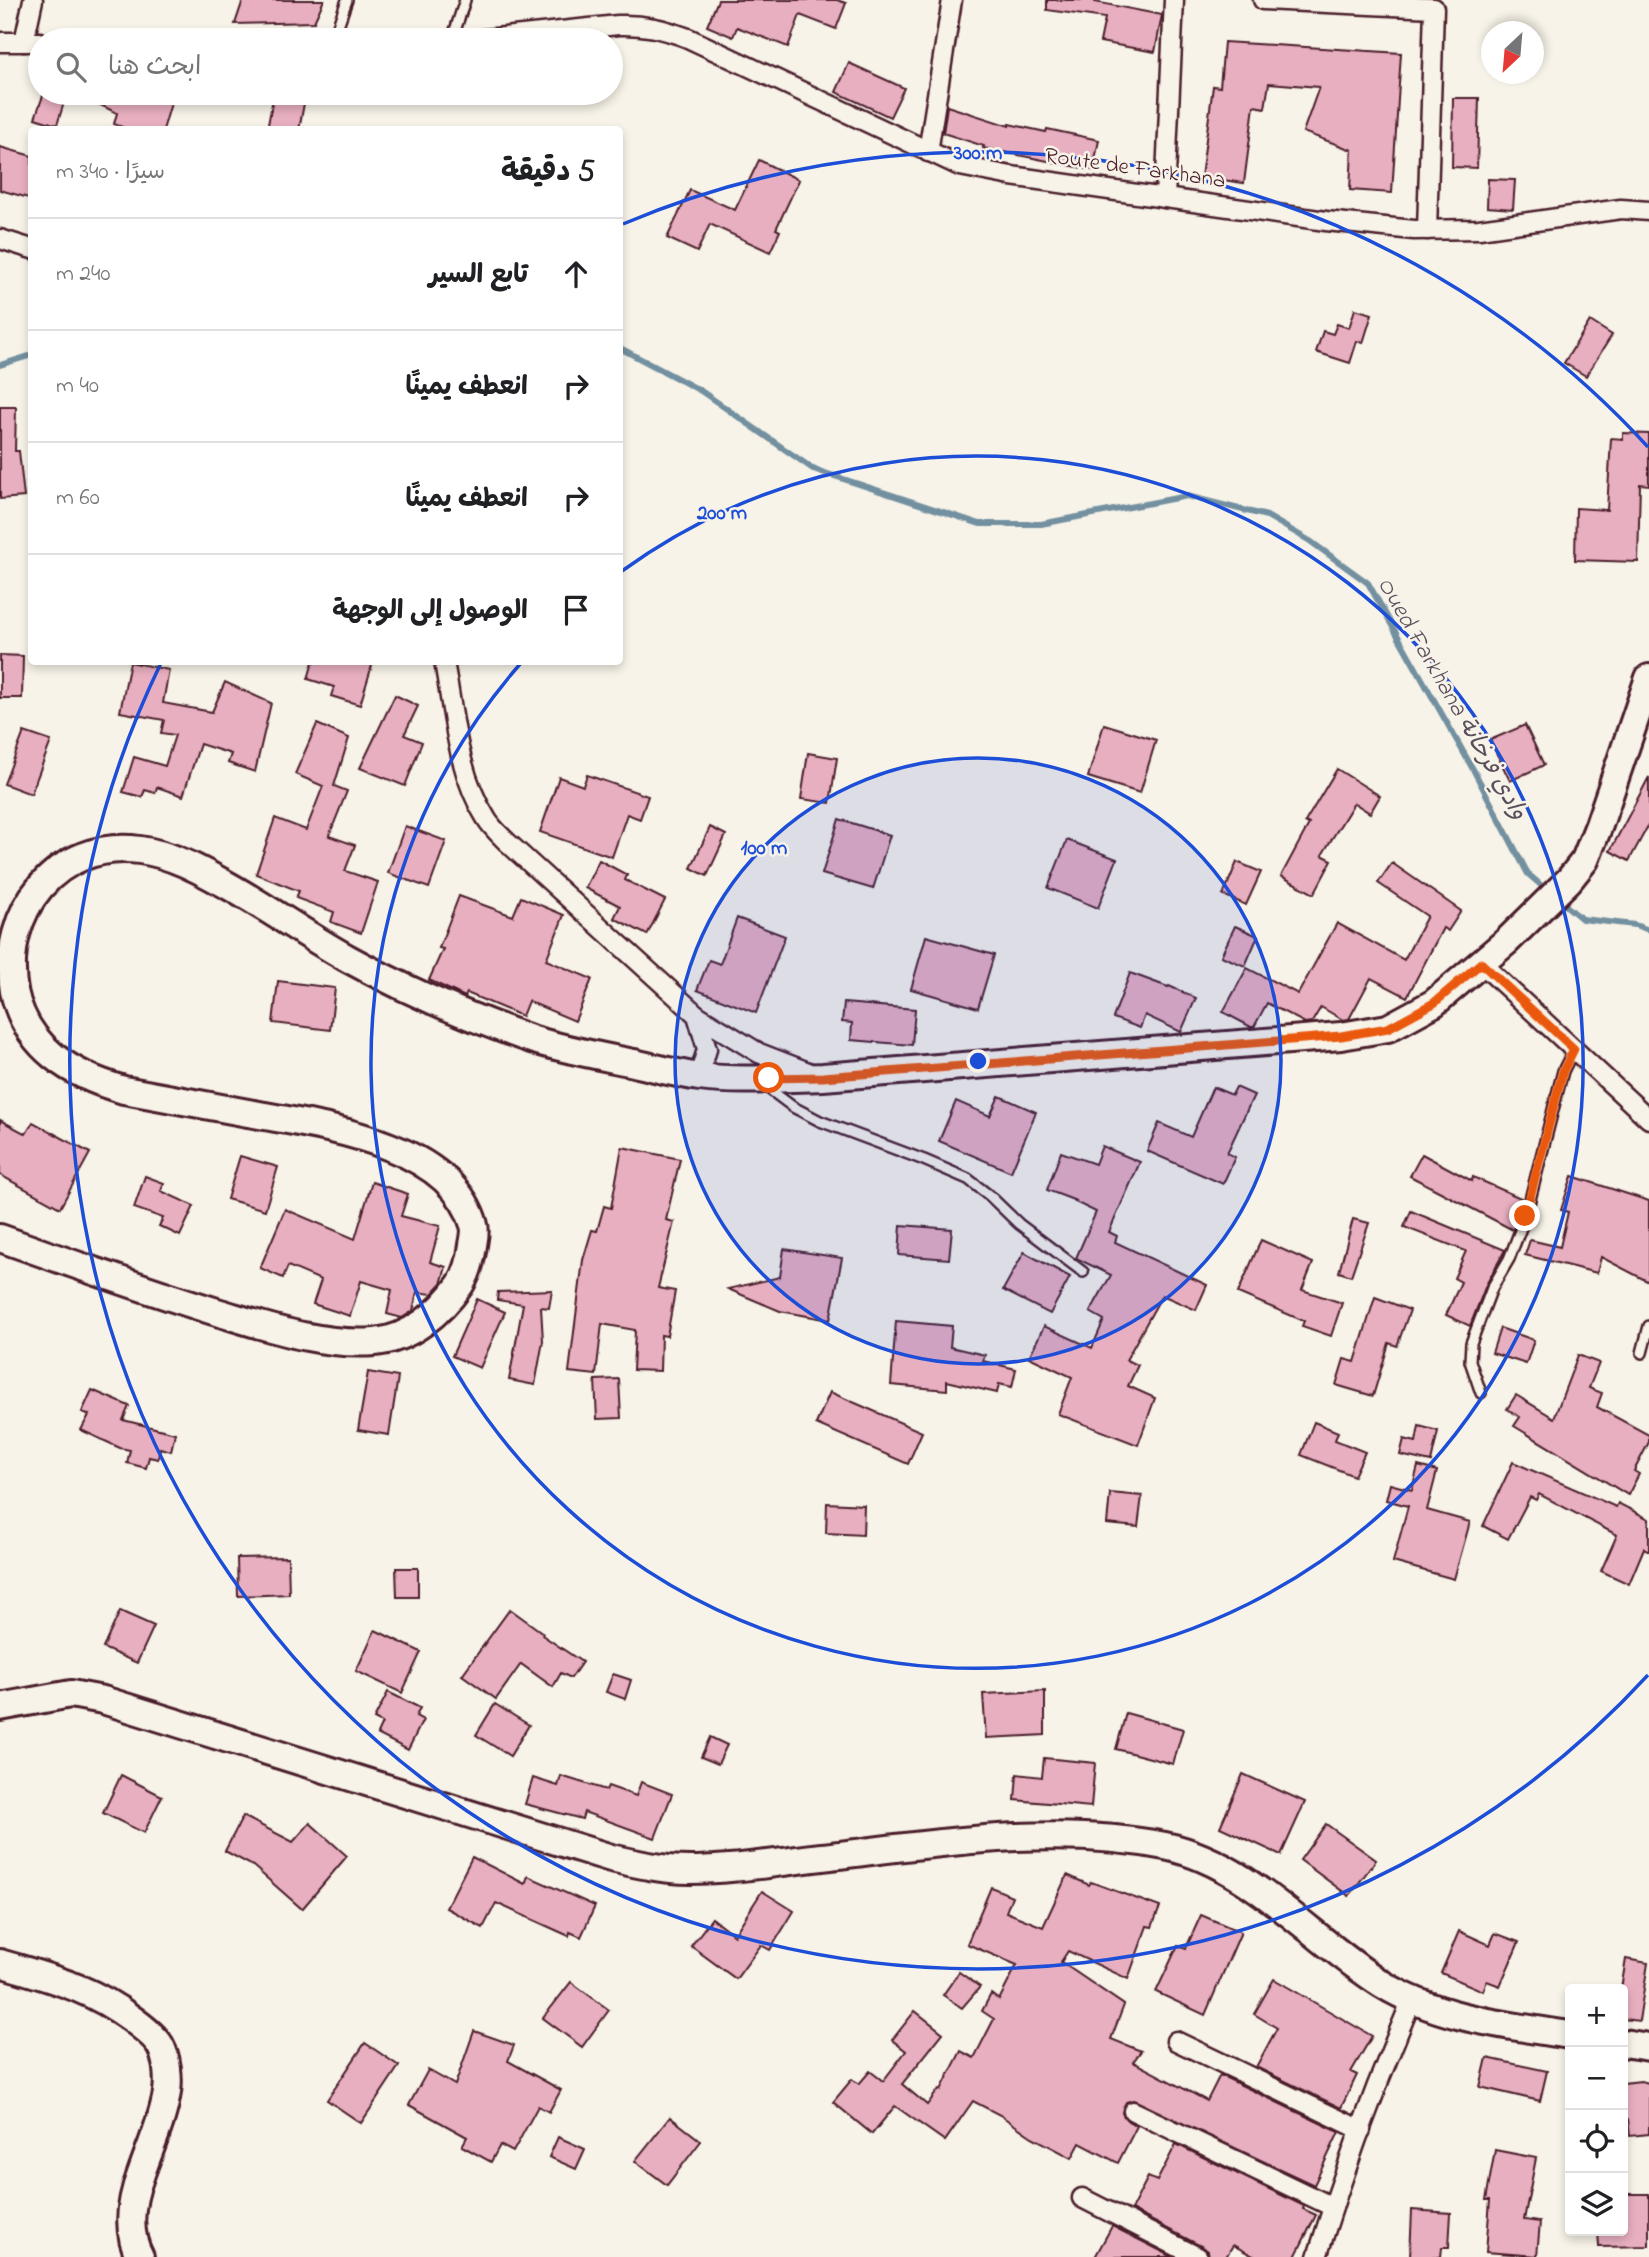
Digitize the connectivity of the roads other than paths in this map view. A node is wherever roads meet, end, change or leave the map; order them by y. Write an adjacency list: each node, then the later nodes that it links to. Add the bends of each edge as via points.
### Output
1 (33, 0): 8 (street)
2 (347, 0): 9 (lane)
3 (465, 0): 10 (lane)
4 (952, 0): 14 (street)
5 (1174, 0): 15 (street)
6 (1263, 0): 7 (street)
7 (1434, 4): 17 (street)
8 (32, 28)
9 (337, 28)
10 (456, 28)
11 (589, 28): 14 (street, Route de Farkhana, via 639,24 688,38)
12 (0, 41): 13 (street)
13 (28, 42)
14 (928, 152): 15 (street, Route de Farkhana, via 960,166 1011,176)
15 (1165, 198): 17 (street, Route de Farkhana)
16 (1649, 211): 17 (street, Route de Farkhana, via 1621,209 1479,229)
17 (1427, 230)
18 (0, 239): 19 (street)
19 (28, 249)
20 (445, 665): 24 (street, via 463,767 487,821)
21 (1649, 677): 22 (street, via 1584,860 1569,880)
22 (1481, 963): 25 (street); 27 (street, via 1434,1003 1388,1028 1341,1036)
23 (9, 1007): 26 (street, via 12,951 30,897 48,876 74,859 104,850 139,850 171,857 209,875 346,957 482,1020 582,1052); 30 (street, via 49,1053 97,1082 345,1132 414,1158 442,1176 463,1200 475,1227 465,1277 446,1306 413,1331 377,1342 286,1333)
24 (697, 1015): 26 (street, via 707,1049); 27 (street, via 759,1053)
25 (1574, 1049): 29 (street); 34 (lane, via 1563,1071 1525,1216 1471,1343 1470,1361)
26 (699, 1077): 28 (street)
27 (823, 1077): 28 (street)
28 (754, 1079): 31 (lane, via 820,1121 968,1179)
29 (1649, 1119)
30 (0, 1238)
31 (1083, 1272)
32 (1649, 1326): 33 (lane)
33 (1642, 1353)
34 (1480, 1393)
35 (0, 1707): 37 (street, via 71,1695 103,1700 647,1866 689,1870 734,1867 1027,1838 1112,1838 1167,1847 1205,1858 1238,1876 1382,1984)
36 (0, 1963): 46 (street, via 82,1989 116,2007 160,2045 167,2091 135,2191 131,2223)
37 (1412, 2000): 38 (street, via 1451,2014); 43 (street)
38 (1565, 2034)
39 (1176, 2041): 43 (street)
40 (1628, 2044): 41 (street)
41 (1649, 2047)
42 (1133, 2110): 45 (street)
43 (1361, 2130): 45 (street)
44 (1082, 2198): 47 (street)
45 (1333, 2207): 48 (street)
46 (140, 2257)
47 (1198, 2257)
48 (1317, 2257)

